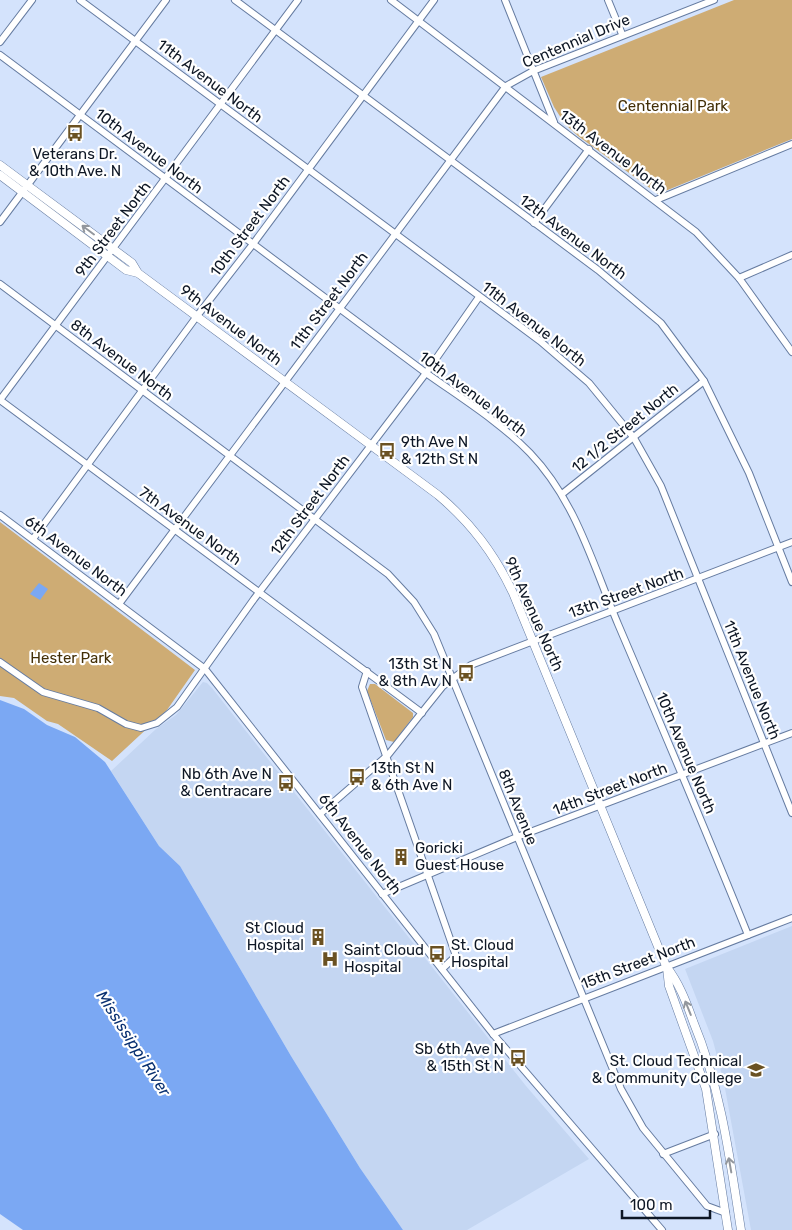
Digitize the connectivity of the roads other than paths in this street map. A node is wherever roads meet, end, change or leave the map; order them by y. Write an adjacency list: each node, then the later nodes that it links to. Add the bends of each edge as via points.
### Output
1 (32, 0): 14 (street)
2 (80, 0): 15 (street, 11th Avenue North)
3 (166, 0): 15 (street)
4 (235, 0): 12 (street, 12th Avenue North)
5 (298, 0): 12 (street, 9th Street North)
6 (391, 0): 11 (street, 13th Avenue North)
7 (434, 0): 11 (street, 10th Street North)
8 (505, 0): 17 (street)
9 (608, 0): 13 (street)
10 (714, 0): 13 (street, Centennial Drive)
11 (418, 22): 18 (street, 13th Avenue North); 19 (street, 10th Street North)
12 (274, 30): 19 (street, 12th Avenue North); 20 (street, 9th Street North)
13 (622, 34): 17 (street, Centennial Drive)
14 (0, 42)
15 (136, 42): 20 (street, 11th Avenue North); 21 (street)
16 (0, 55): 21 (street, 10th Avenue North)
17 (533, 71): 18 (street, Centennial Drive); 22 (street)
18 (506, 86): 22 (street, 13th Avenue North); 25 (street, 11th Street North)
19 (362, 95): 25 (street, 12th Avenue North); 27 (street, 10th Street North)
20 (220, 104): 27 (street, 11th Avenue North); 29 (street, 9th Street North)
21 (80, 115): 29 (street, 10th Avenue North); 30 (street)
22 (555, 123): 24 (street, 13th Avenue North)
23 (792, 144): 31 (street)
24 (589, 150): 31 (street, 13th Avenue North); 33 (street)
25 (451, 161): 33 (street, 12th Avenue North); 34 (street, 11th Street North)
26 (0, 165): 30 (main road, 9th Avenue North)
27 (308, 170): 34 (street, 11th Avenue North); 35 (street, 10th Street North)
28 (0, 175): 30 (main road, 9th Avenue North)
29 (166, 179): 35 (street, 10th Avenue North); 36 (street, 9th Street North)
30 (25, 189): 32 (street); 36 (main road, 9th Avenue North)
31 (656, 200): 38 (street, 13th Avenue North, via 696,232)
32 (0, 222)
33 (534, 223): 46 (street, 12th Avenue North, via 600,271 661,323)
34 (395, 235): 40 (street, 11th Avenue North); 41 (street, 11th Street North)
35 (254, 244): 41 (street, 10th Avenue North); 42 (street, 10th Street North)
36 (110, 252): 42 (main road, 9th Avenue North, via 126,270 138,273); 43 (street, 9th Street North)
37 (792, 255): 38 (street)
38 (739, 278): 44 (street, 13th Avenue North)
39 (0, 284): 43 (street, 8th Avenue North)
40 (479, 297): 45 (street, 12th Street North); 50 (street, 11th Avenue North, via 540,341 589,383)
41 (340, 309): 45 (street, 10th Avenue North); 47 (street, 11th Street North)
42 (196, 316): 47 (main road, 9th Avenue North); 48 (street, 10th Street North)
43 (56, 326): 48 (street, 8th Avenue North); 49 (street, 9th Street North)
44 (792, 352)
45 (426, 373): 51 (street, 12th Street North); 54 (street, 10th Avenue North, via 486,415 531,454)
46 (704, 381): 50 (street, 12 1/2 Street North); 60 (street, 12th Avenue North, via 749,473)
47 (285, 382): 51 (main road, 9th Avenue North); 52 (street, 11th Street North)
48 (142, 390): 52 (street, 8th Avenue North); 53 (street, 10th Street North)
49 (0, 400): 53 (street, 7th Avenue North)
50 (634, 438): 54 (street, 12 1/2 Street North); 61 (street, 11th Avenue North, via 661,486)
51 (371, 446): 56 (street, 12th Street North); 66 (main road, 9th Avenue North, via 438,495 475,530 504,575)
52 (229, 456): 56 (street, 8th Avenue); 57 (street, 11th Street North)
53 (87, 465): 57 (street, 7th Avenue North); 58 (street, 10th Street North)
54 (562, 494): 65 (street, 10th Avenue North, via 581,530)
55 (0, 515): 58 (street, 6th Avenue North)
56 (315, 520): 63 (street, 12th Street North); 70 (street, 8th Avenue, via 388,574 414,602 434,634)
57 (174, 530): 63 (street, 7th Avenue North); 64 (street, 11th Street North)
58 (33, 539): 64 (street, 6th Avenue North)
59 (792, 542): 60 (street, 13th Street North)
60 (778, 547): 61 (street, 13th Street North); 62 (street, 12th Avenue North)
61 (698, 579): 65 (street, 13th Street North); 73 (street, 11th Avenue North)
62 (792, 582)
63 (259, 592): 68 (street, 12th Street North); 69 (street, 7th Avenue North)
64 (119, 604): 68 (street, 6th Avenue North)
65 (612, 610): 66 (street, 13th Street North); 75 (street, 10th Avenue North)
66 (532, 641): 70 (street, 13th Street North, via 471,665); 76 (main road, 9th Avenue North)
67 (0, 662): 68 (street, 12th Street North, via 43,692 98,708 126,724 141,728 157,723 177,708)
68 (205, 669): 78 (street, 6th Avenue North)
69 (367, 672): 71 (street, 7th Avenue North); 74 (street, via 362,687)
70 (452, 677): 71 (street, 13th Street North); 79 (street, 8th Avenue)
71 (422, 713): 74 (street, 13th Street North)
72 (792, 733): 73 (street, 14th Street North)
73 (764, 744): 75 (street, 14th Street North); 77 (street, 11th Avenue North)
74 (388, 756): 78 (street, 13th Street North); 80 (street)
75 (682, 774): 76 (street, 14th Street North); 83 (street, 10th Avenue North)
76 (600, 806): 79 (street, 14th Street North); 84 (main road, 9th Avenue North)
77 (792, 813)
78 (320, 814): 81 (street, 6th Avenue North)
79 (517, 837): 80 (street, 14th Street North); 86 (street, 8th Avenue)
80 (428, 874): 81 (street, 14th Street North); 85 (street, via 456,956)
81 (382, 894): 85 (street, 6th Avenue North)
82 (792, 918): 83 (street, 15th Street North)
83 (748, 934): 84 (street, 15th Street North)
84 (666, 966): 86 (street, 15th Street North); 88 (main road, 9th Avenue North, via 669,986 706,1089); 93 (main road, 9th Avenue North, one-way to 84, via 716,1086 706,1050 678,982)
85 (442, 969): 87 (street, 6th Avenue North)
86 (584, 997): 87 (street, 15th Street North); 89 (street, 8th Avenue, via 621,1089 643,1128)
87 (493, 1034): 91 (street, 6th Avenue North)
88 (715, 1134): 89 (street); 90 (main road, 9th Avenue North)
89 (663, 1154): 90 (street, 8th Avenue, via 707,1206)
90 (726, 1213): 92 (main road, 9th Avenue North)
91 (662, 1230)
92 (728, 1230)
93 (741, 1230)

